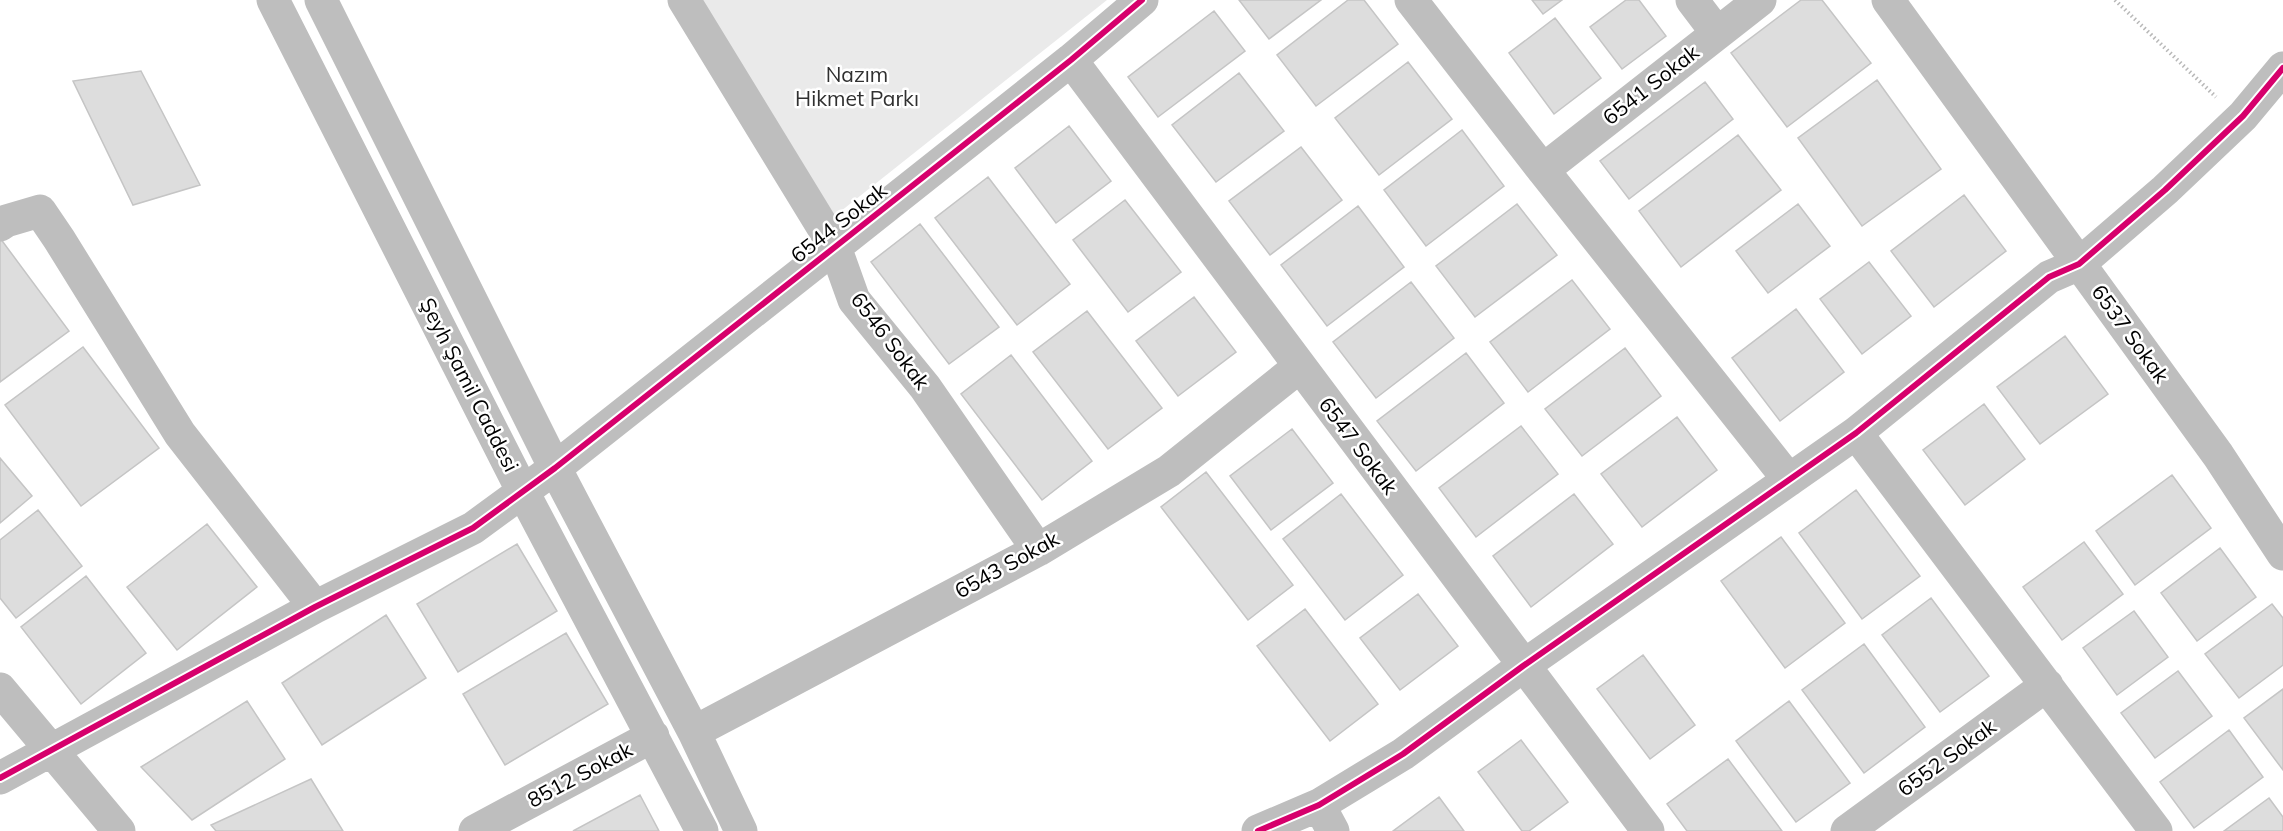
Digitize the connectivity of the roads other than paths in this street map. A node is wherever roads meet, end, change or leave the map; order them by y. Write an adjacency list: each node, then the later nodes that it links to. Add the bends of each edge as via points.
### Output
1 (273, 0): 20 (street, Şeyh Şamil Caddesi)
2 (684, 0): 14 (street, 6546 Sokak)
3 (1142, 0): 10 (street, 6544 Sokak)
4 (1411, 0): 12 (street)
5 (1692, 0): 9 (street)
6 (1760, 0): 9 (street, 6541 Sokak)
7 (1888, 0): 15 (street, 6537 Sokak)
8 (330, 2): 18 (street, Şeyh Şamil Caddesi)
9 (1717, 33): 12 (street, 6541 Sokak)
10 (1071, 60): 14 (street, 6544 Sokak); 16 (street, 6547 Sokak)
11 (2283, 68): 15 (street, via 2239,120)
12 (1543, 170): 19 (street)
13 (0, 225): 23 (street, via 40,211 180,434)
14 (835, 247): 18 (street, 6544 Sokak); 21 (street, 6546 Sokak, via 854,300 925,387)
15 (2079, 264): 17 (street, via 2049,277); 22 (street, 6537 Sokak, via 2218,455)
16 (1299, 367): 21 (street, 6543 Sokak, via 1169,471); 24 (street, 6547 Sokak)
17 (1856, 433): 19 (street); 25 (street)
18 (555, 468): 20 (street, 6544 Sokak); 27 (street, Şeyh Şamil Caddesi)
19 (1789, 480): 24 (street)
20 (523, 492): 23 (street, 6544 Sokak, via 473,528); 28 (street, Şeyh Şamil Caddesi)
21 (1038, 550): 27 (street, 6543 Sokak)
22 (2283, 554)
23 (315, 607): 29 (street, 6544 Sokak)
24 (1523, 666): 31 (street, via 1404,754); 37 (street, 6547 Sokak)
25 (2047, 685): 38 (street, 6552 Sokak); 39 (street)
26 (0, 689): 29 (street)
27 (694, 732): 35 (street, Şeyh Şamil Caddesi)
28 (653, 736): 33 (street, 8512 Sokak); 34 (street, Şeyh Şamil Caddesi)
29 (51, 751): 30 (street, 6544 Sokak); 32 (street)
30 (0, 778)
31 (1326, 818): 36 (street)
32 (119, 831)
33 (475, 831)
34 (702, 831)
35 (741, 831)
36 (1258, 831)
37 (1647, 831)
38 (1847, 831)
39 (2156, 831)

